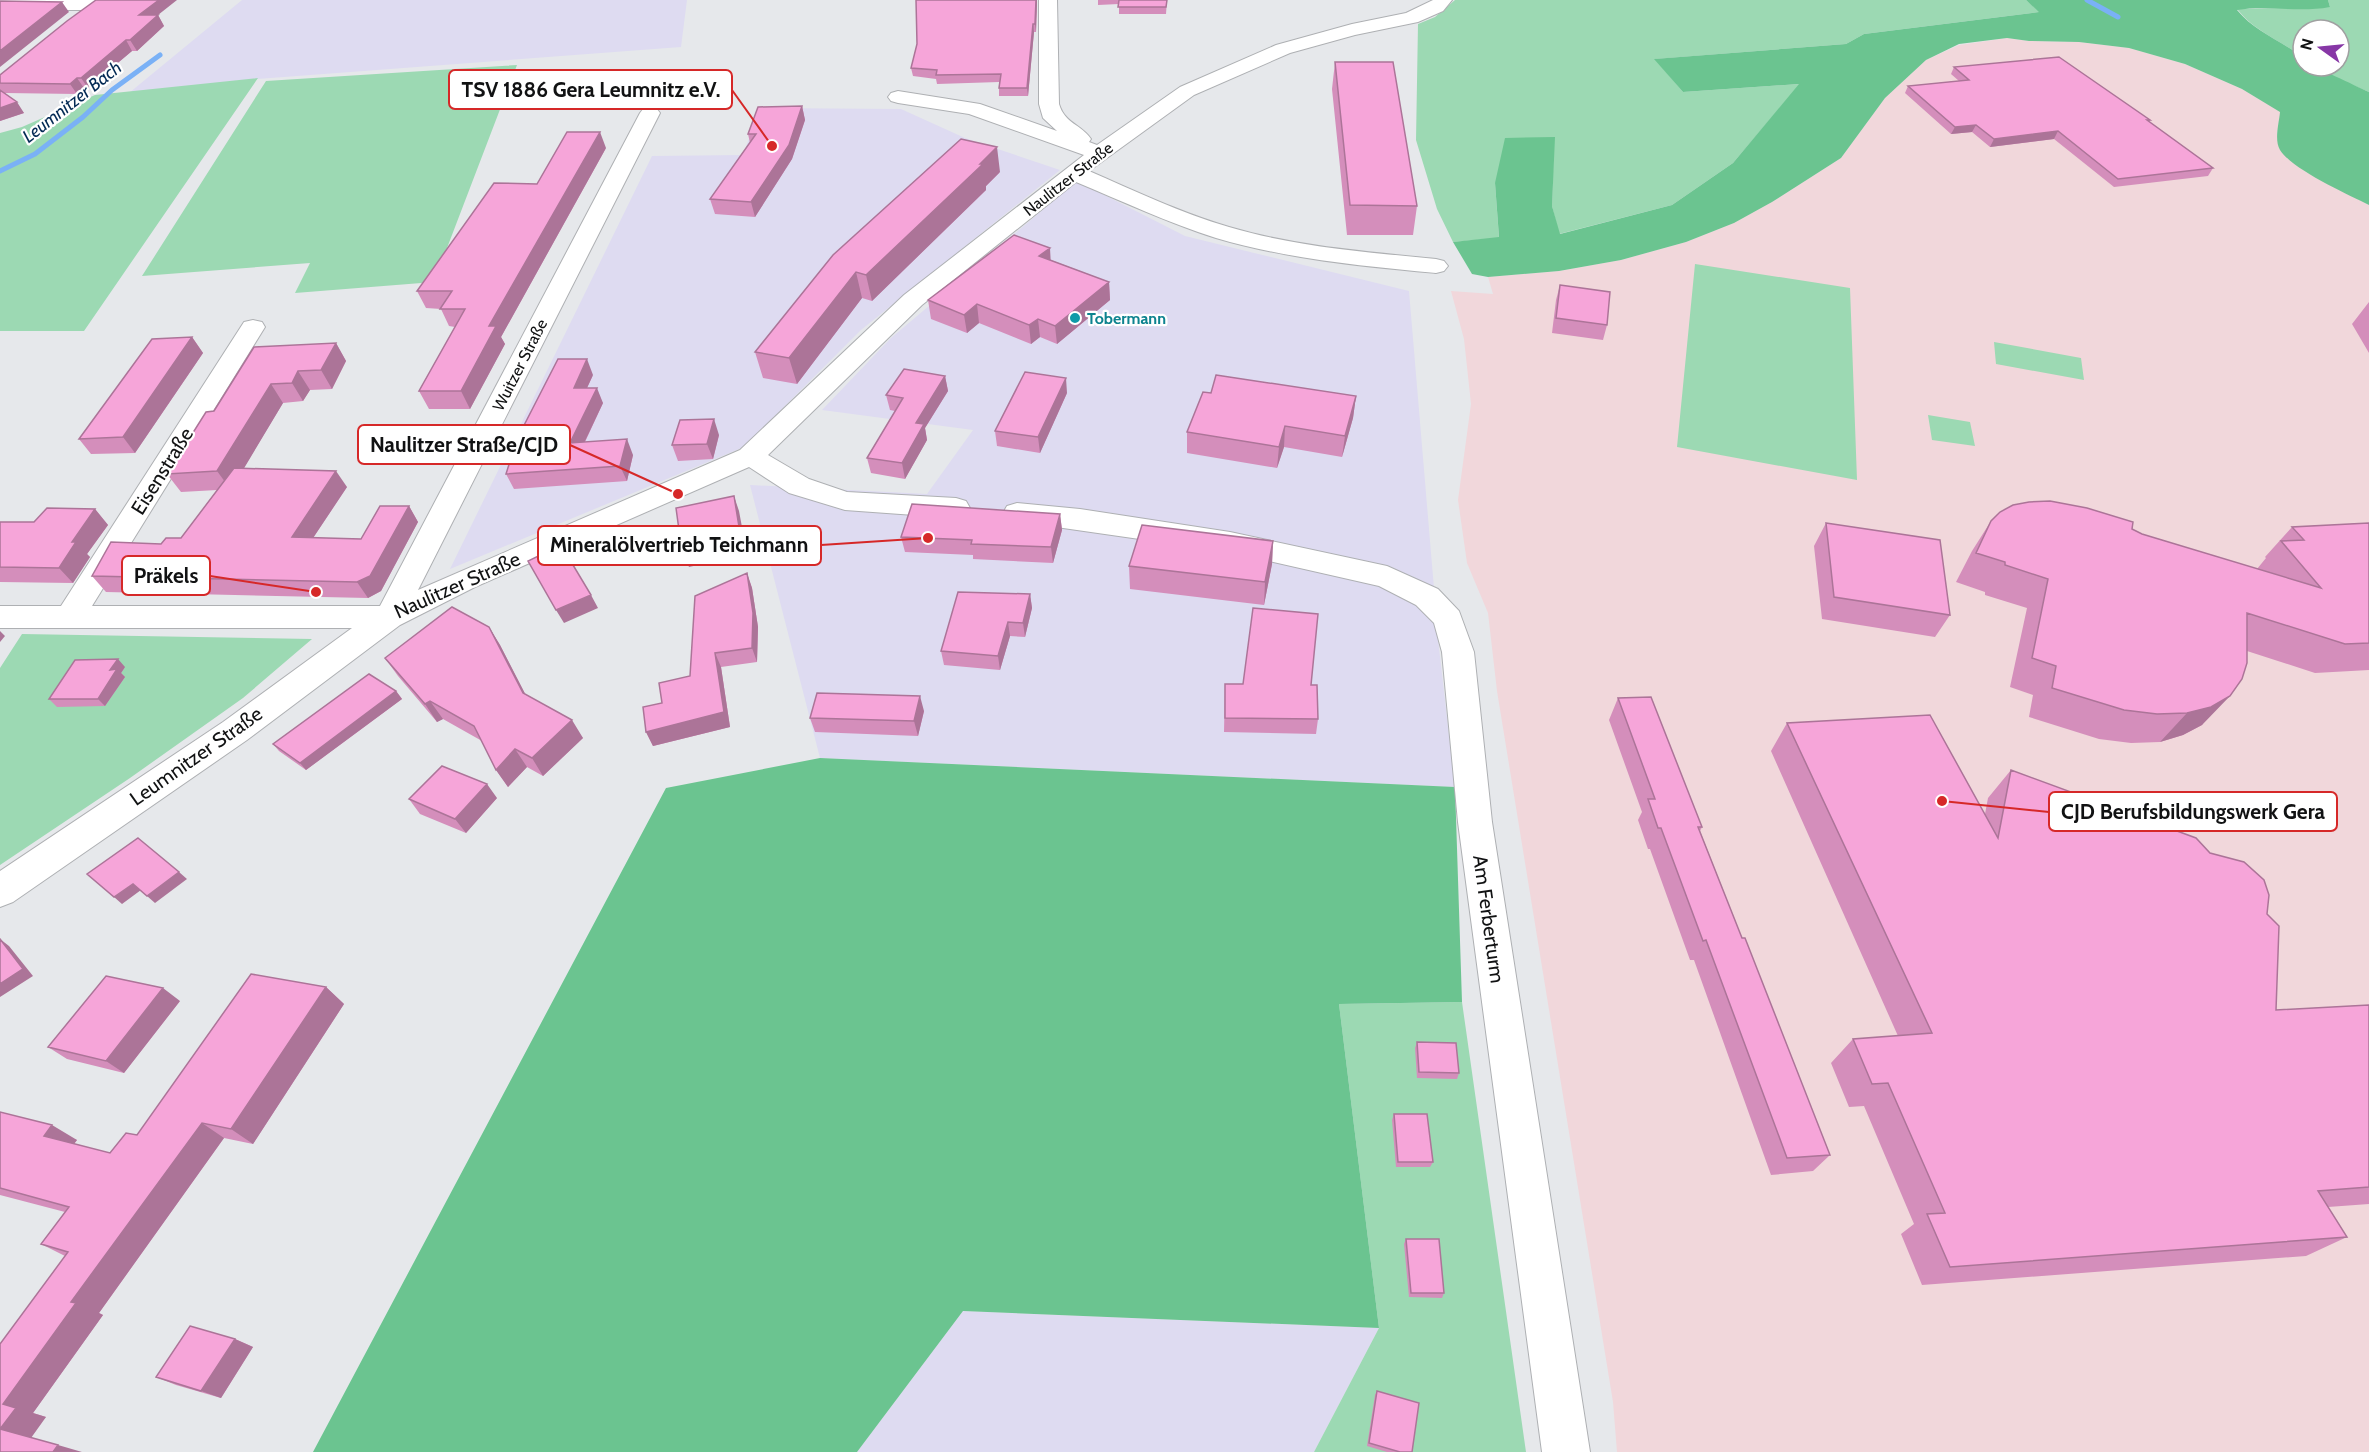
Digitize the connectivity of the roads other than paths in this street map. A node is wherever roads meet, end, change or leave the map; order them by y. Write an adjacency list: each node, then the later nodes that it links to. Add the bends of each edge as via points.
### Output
1 (1048, 0): 8 (street, via 1047,76 1053,118)
2 (1443, 0): 8 (street, Naulitzer Straße, via 1437,7 1411,18 1283,49 1187,91)
3 (101, 2): 4 (street); 5 (street)
4 (0, 5)
5 (65, 26)
6 (898, 97): 8 (street, via 973,108)
7 (650, 113): 15 (street, Wuitzer Straße)
8 (1099, 153): 9 (street, Naulitzer Straße)
9 (1075, 173): 10 (street, via 1224,233 1297,249); 12 (street, Naulitzer Straße, via 913,300)
10 (1436, 266)
11 (253, 327): 13 (street, Eisenstraße)
12 (750, 456): 15 (street, Naulitzer Straße, via 464,580); 17 (street, Am Ferberturm, via 799,486 845,501 1080,519 1230,542 1387,577 1427,597 1448,619 1458,652 1475,822)
13 (71, 615): 14 (street, Naulitzer Straße); 15 (street, Naulitzer Straße)
14 (0, 617)
15 (389, 617): 16 (street, Leumnitzer Straße, via 235,731)
16 (0, 891)
17 (1566, 1452)

